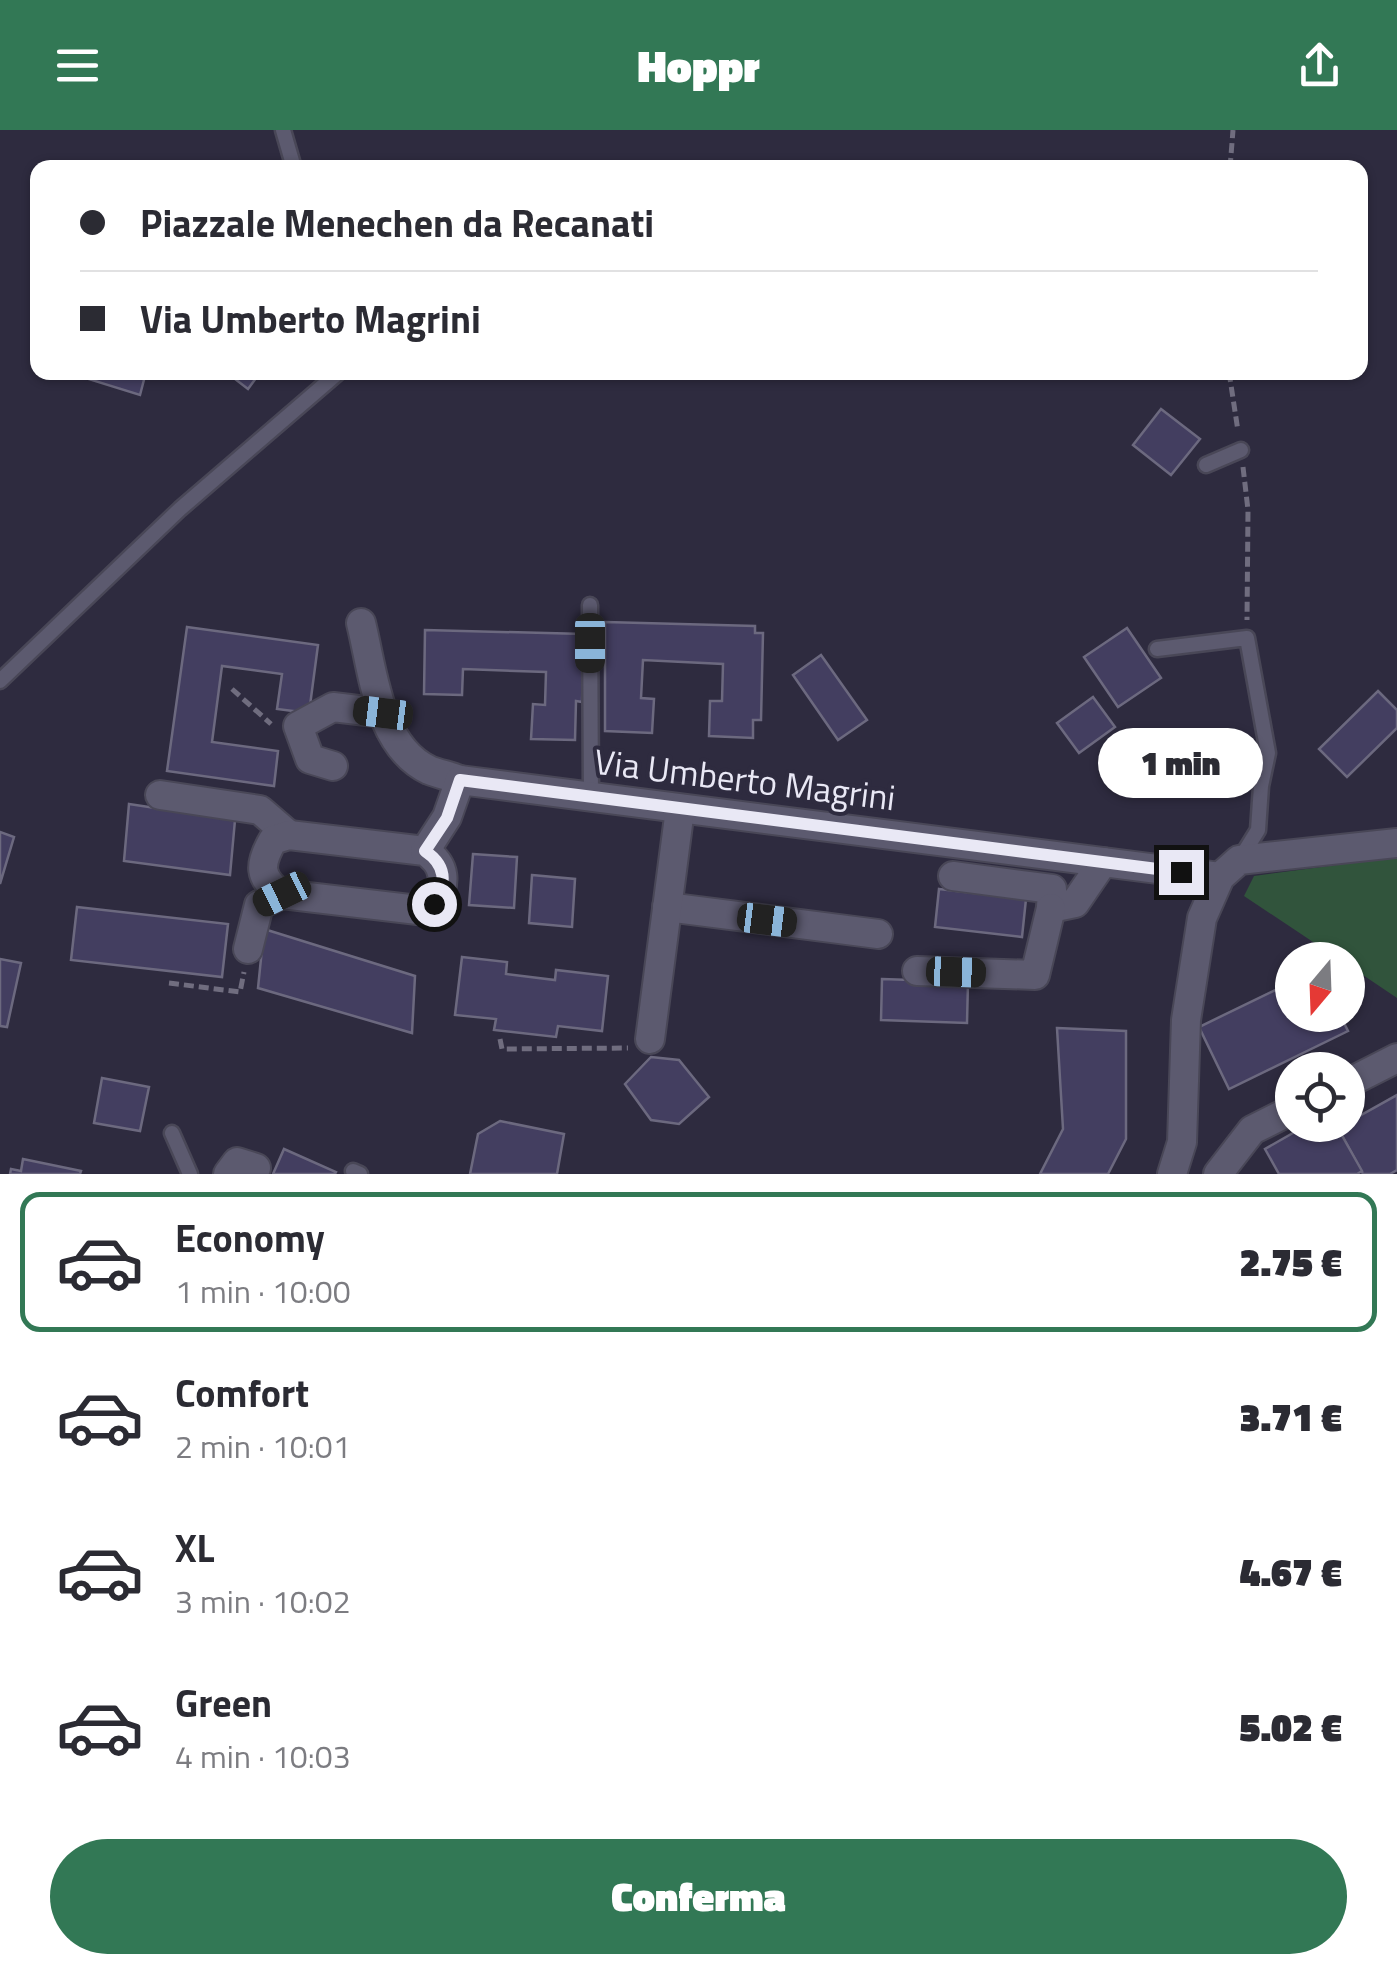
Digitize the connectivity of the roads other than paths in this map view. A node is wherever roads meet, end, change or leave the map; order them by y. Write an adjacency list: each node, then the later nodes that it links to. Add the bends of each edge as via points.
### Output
1 (282, 130): 2 (lane)
2 (291, 160)
3 (330, 380): 9 (lane, via 180,509)
4 (1241, 450): 5 (lane)
5 (1206, 466)
6 (590, 605): 14 (lane)
7 (361, 623): 10 (street, Via Umberto Magrini)
8 (1157, 649): 20 (lane, via 1247,638 1268,754 1258,830)
9 (0, 681)
10 (383, 713): 11 (street, via 333,707 298,726 310,759); 12 (street, Via Umberto Magrini, via 400,746 426,768)
11 (333, 766)
12 (460, 780): 14 (street, Via Umberto Magrini); 18 (street, via 447,818)
13 (160, 795): 16 (street, via 260,810)
14 (591, 798): 15 (street, Via Umberto Magrini)
15 (680, 809): 19 (street, Via Umberto Magrini); 23 (street)
16 (288, 835): 18 (street); 22 (street, via 273,840 262,870 267,884)
17 (1397, 842): 20 (street, Via Umberto Magrini)
18 (425, 851): 22 (street, via 444,875 434,904 418,910)
19 (1103, 862): 20 (street, Via Umberto Magrini); 24 (street, via 1075,904)
20 (1230, 868): 34 (street, via 1202,918 1186,1020 1182,1142)
21 (953, 876): 24 (street, via 1052,889)
22 (282, 894): 26 (street, via 259,905)
23 (668, 907): 25 (street); 28 (street)
24 (1052, 908): 27 (street, via 1035,975)
25 (878, 934)
26 (248, 949)
27 (917, 971)
28 (650, 1038)
29 (1397, 1058): 30 (street)
30 (1365, 1074)
31 (1275, 1118): 35 (street, via 1252,1130)
32 (172, 1133): 33 (lane)
33 (190, 1174)
34 (1172, 1174)
35 (1218, 1174)

